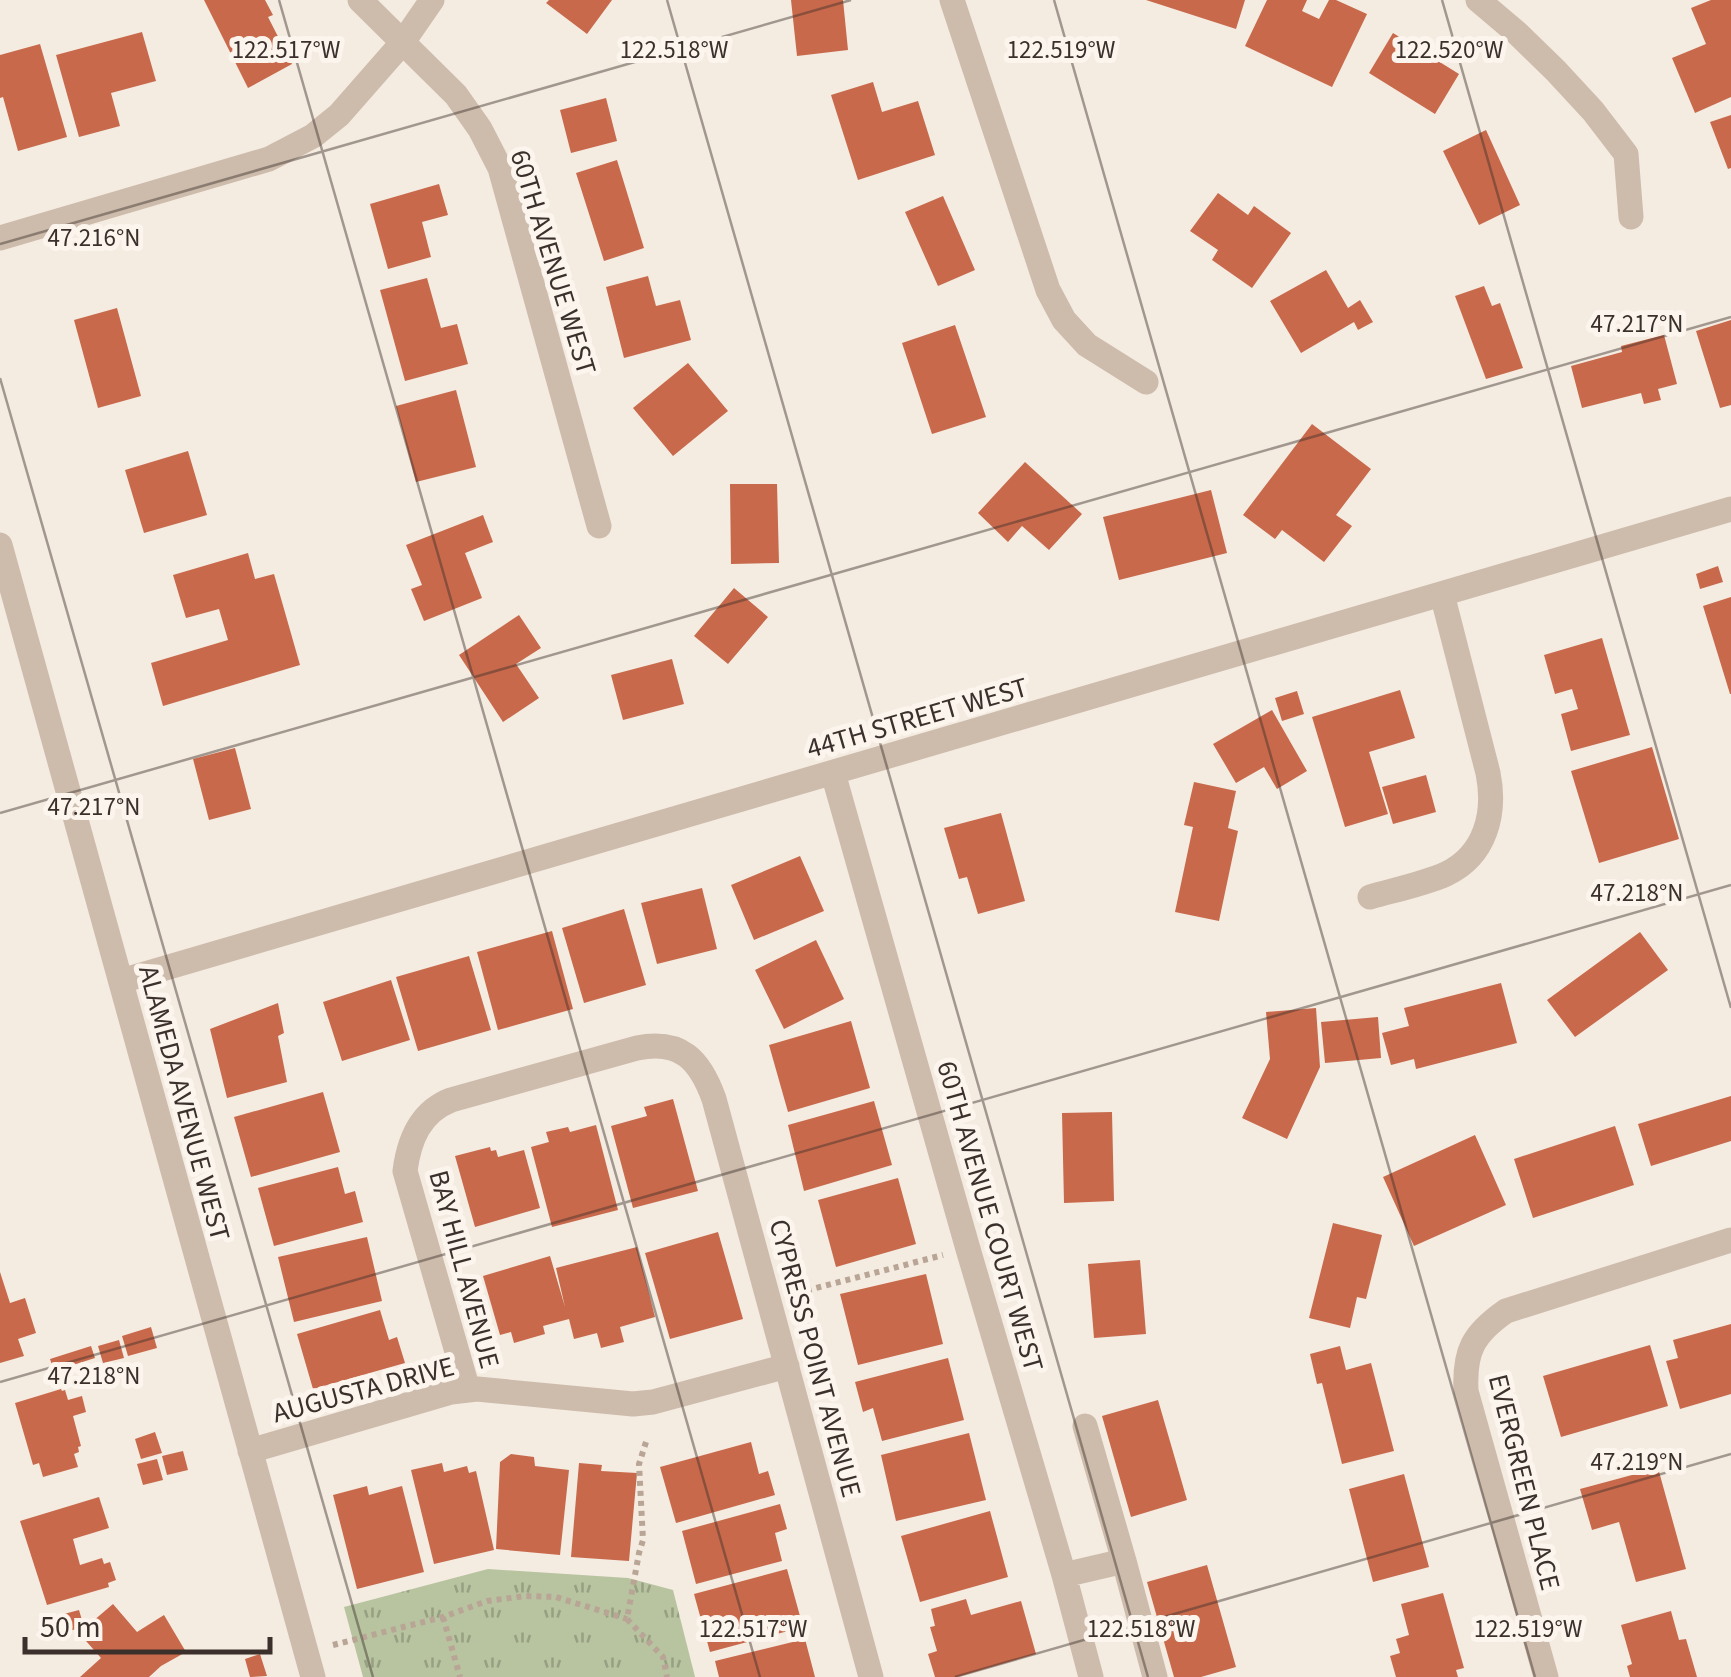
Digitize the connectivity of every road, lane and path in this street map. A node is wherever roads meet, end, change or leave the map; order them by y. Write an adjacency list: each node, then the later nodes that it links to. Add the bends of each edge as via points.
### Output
1 (360, 0): 5 (street, 60TH AVENUE WEST)
2 (432, 0): 5 (street)
3 (952, 0): 8 (street, via 1048,290 1087,345)
4 (1478, 0): 6 (street, via 1556,71 1626,154)
5 (403, 42): 7 (street, via 339,114 313,136 268,158); 10 (street, 60TH AVENUE WEST, via 456,95 500,168)
6 (1631, 217)
7 (0, 238)
8 (1146, 382)
9 (1731, 509): 12 (street, 44TH STREET WEST)
10 (599, 526)
11 (0, 545): 15 (street, ALAMEDA AVENUE WEST)
12 (1442, 594): 13 (street, 44TH STREET WEST); 14 (street, via 1488,773 1490,817 1470,856 1447,874)
13 (833, 772): 15 (street, 44TH STREET WEST); 18 (street, 60TH AVENUE COURT WEST)
14 (1370, 897)
15 (121, 981): 24 (street, ALAMEDA AVENUE WEST)
16 (431, 1112): 20 (street, CYPRESS POINT AVENUE, via 450,1100 652,1046 692,1059 714,1099); 21 (street, BAY HILL AVENUE, via 418,1125 405,1171)
17 (1731, 1240): 35 (street, EVERGREEN PLACE, via 1506,1311 1472,1344 1466,1391)
18 (968, 1249): 19 (path); 26 (street, 60TH AVENUE COURT WEST)
19 (797, 1293)
20 (787, 1366): 21 (street, AUGUSTA DRIVE, via 632,1404); 32 (street, CYPRESS POINT AVENUE)
21 (468, 1390): 24 (street, AUGUSTA DRIVE)
22 (1085, 1426): 25 (street)
23 (646, 1442): 28 (path, via 639,1464 643,1540)
24 (250, 1451): 29 (street, ALAMEDA AVENUE WEST)
25 (1124, 1561): 26 (street); 34 (street)
26 (1064, 1575): 33 (street, 60TH AVENUE COURT WEST)
27 (443, 1617): 28 (path, via 526,1596 556,1597); 29 (path); 30 (path)
28 (627, 1619): 31 (path, via 663,1657)
29 (310, 1664)
30 (460, 1677)
31 (667, 1677)
32 (872, 1677)
33 (1091, 1677)
34 (1155, 1677)
35 (1546, 1677)

